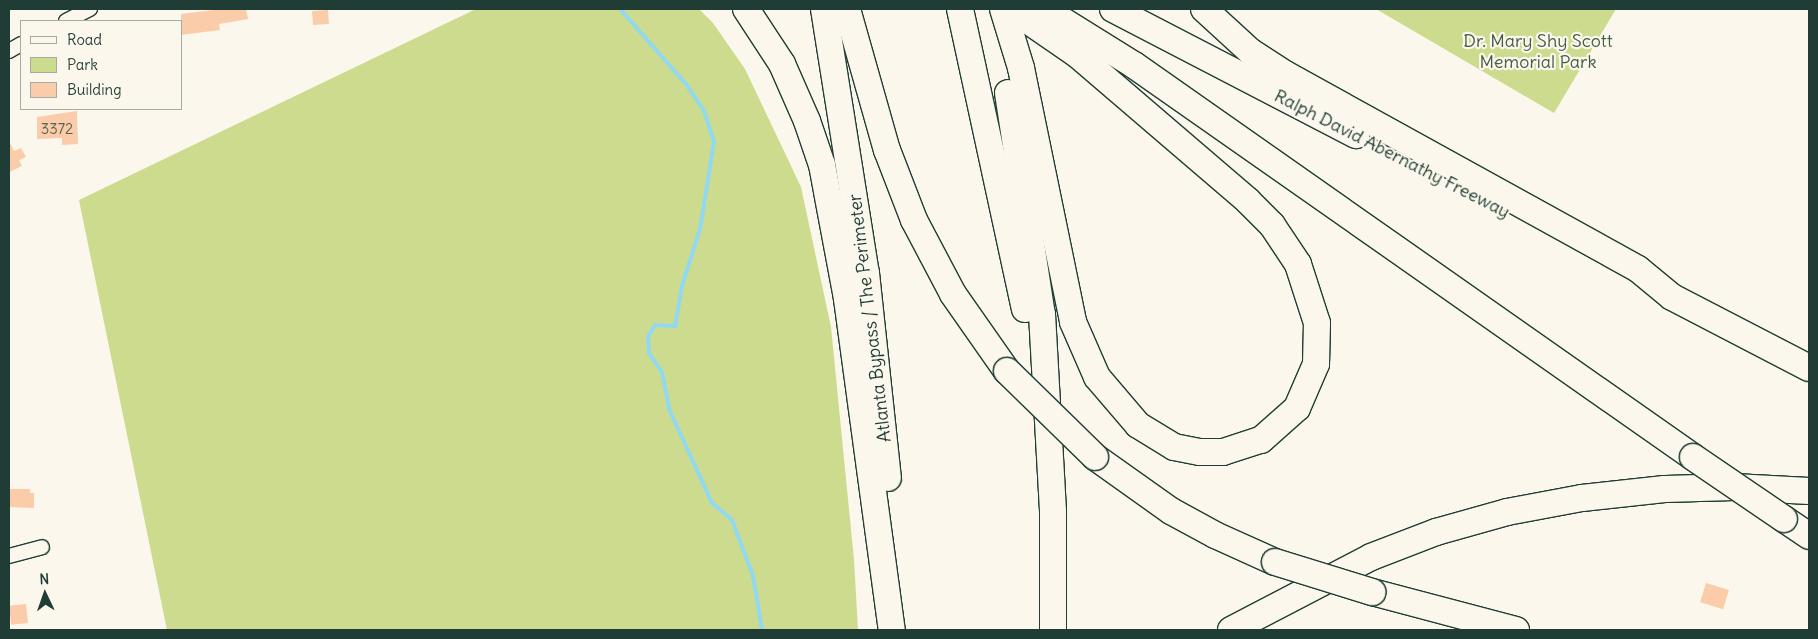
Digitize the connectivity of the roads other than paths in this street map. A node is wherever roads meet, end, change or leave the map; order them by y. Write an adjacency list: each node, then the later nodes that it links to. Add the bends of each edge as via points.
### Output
1 (90, 9): 12 (street)
2 (746, 9): 23 (highway, via 785,71 822,165 845,289)
3 (824, 9): 24 (highway, Atlanta Bypass / The Perimeter, via 853,176 879,381)
4 (847, 9): 28 (highway, bridge, via 887,150 914,220 953,294 1007,371 1095,457 1171,510 1215,535 1275,562 1372,592)
5 (960, 9): 17 (highway, via 999,178)
6 (993, 9): 17 (highway, via 1031,227 1042,314)
7 (1003, 9): 11 (highway, via 1021,68 1073,322 1097,378 1125,414 1162,442 1211,453 1255,443 1280,426 1297,408 1316,364 1317,323 1298,264 1272,225 1248,200)
8 (1011, 9): 11 (highway)
9 (1113, 9): 15 (highway, Ralph David Abernathy Freeway)
10 (1204, 9): 15 (highway, via 1251,52 1285,74 1638,269)
11 (1048, 18): 19 (highway, bridge, via 1134,64)
12 (68, 20)
13 (20, 45): 14 (street)
14 (9, 51)
15 (1672, 297): 16 (highway)
16 (1809, 368)
17 (1049, 432): 25 (highway)
18 (1809, 492): 22 (highway, via 1697,487 1632,492 1533,506 1480,518 1403,544)
19 (1809, 536)
20 (42, 547): 21 (street)
21 (9, 556)
22 (1266, 610): 26 (highway); 27 (highway)
23 (892, 630)
24 (898, 630)
25 (1053, 630)
26 (1231, 630)
27 (1237, 630)
28 (1516, 630)

